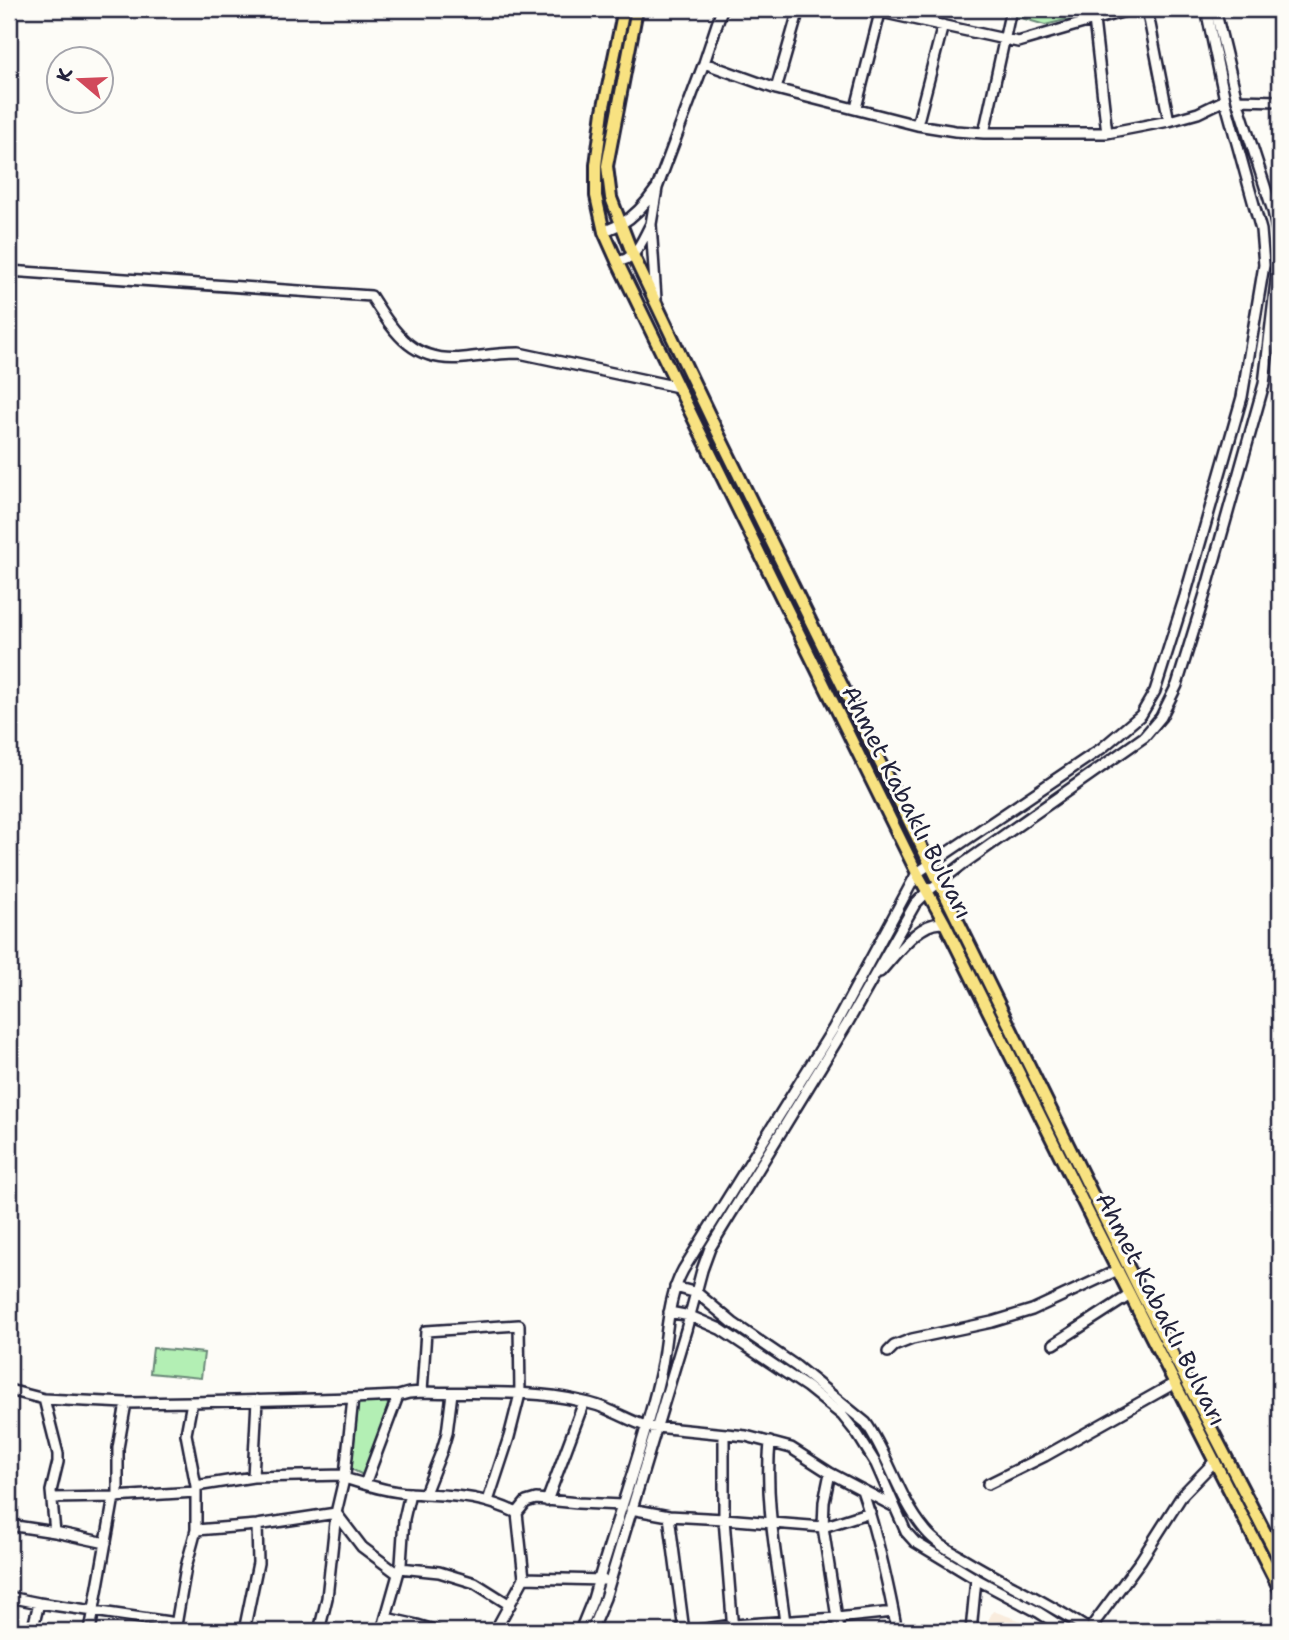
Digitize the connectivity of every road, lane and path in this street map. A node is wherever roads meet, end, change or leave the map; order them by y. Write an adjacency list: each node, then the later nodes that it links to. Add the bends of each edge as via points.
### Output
1 (624, 9): 29 (main road, Ahmet Kabaklı Bulvarı, via 596,165 596,195)
2 (637, 9): 27 (main road, Ahmet Kabaklı Bulvarı, via 607,166 611,198)
3 (722, 9): 16 (street)
4 (799, 9): 17 (street)
5 (1011, 9): 15 (street)
6 (1132, 9): 13 (street)
7 (1147, 9): 22 (street)
8 (1206, 9): 18 (street)
9 (1215, 9): 19 (street)
10 (1278, 9): 12 (street)
11 (881, 10): 14 (street); 21 (street)
12 (1280, 19)
13 (1094, 20): 15 (street, via 1018,43); 25 (street)
14 (943, 25): 15 (street); 23 (street)
15 (1004, 40): 24 (street)
16 (704, 63): 17 (street); 26 (street)
17 (776, 89): 21 (street)
18 (1225, 100): 22 (street); 36 (street, via 1261,230 1264,265 1242,397 1155,691 1141,715 1102,748)
19 (1237, 100): 20 (street); 30 (street)
20 (1280, 100)
21 (856, 108): 23 (street)
22 (1169, 121): 25 (street)
23 (917, 125): 24 (street)
24 (984, 133): 25 (street)
25 (1107, 133)
26 (657, 188): 27 (street); 28 (street)
27 (621, 223): 29 (street); 31 (main road, Ahmet Kabaklı Bulvarı)
28 (651, 224): 31 (street); 34 (street)
29 (604, 232): 32 (main road, Ahmet Kabaklı Bulvarı)
30 (1280, 246): 38 (street, via 1265,384 1177,685 1161,717 1144,737)
31 (633, 255): 32 (street); 34 (main road, Ahmet Kabaklı Bulvarı)
32 (617, 261): 35 (main road, Ahmet Kabaklı Bulvarı)
33 (9, 271): 35 (street, via 371,296 394,330 421,353 451,358 519,353)
34 (656, 300): 36 (main road, Ahmet Kabaklı Bulvarı)
35 (678, 387): 37 (main road, Ahmet Kabaklı Bulvarı)
36 (930, 865): 37 (street); 38 (main road, Ahmet Kabaklı Bulvarı)
37 (917, 873): 39 (main road, Ahmet Kabaklı Bulvarı); 43 (street, via 833,1029)
38 (939, 884): 39 (street); 94 (main road, Ahmet Kabaklı Bulvarı, via 1147,1306)
39 (928, 891): 40 (main road, Ahmet Kabaklı Bulvarı); 41 (street, via 915,904)
40 (945, 925): 41 (street, via 931,924 905,943); 42 (main road, Ahmet Kabaklı Bulvarı)
41 (868, 987): 44 (street, via 710,1248)
42 (1118, 1270): 45 (main road, Ahmet Kabaklı Bulvarı); 49 (street, via 1032,1310 912,1339)
43 (674, 1287): 44 (street); 46 (street)
44 (697, 1293): 47 (street); 126 (street, via 866,1423 916,1518 939,1544)
45 (1130, 1295): 48 (street); 50 (main road, Ahmet Kabaklı Bulvarı)
46 (669, 1312): 47 (street); 62 (street)
47 (690, 1317): 63 (street); 81 (street, via 741,1342 842,1415 876,1465)
48 (1054, 1344)
49 (888, 1352)
50 (1175, 1383): 66 (main road, Ahmet Kabaklı Bulvarı); 71 (street)
51 (9, 1390): 57 (street)
52 (422, 1392): 53 (street); 54 (street, via 426,1331 519,1325); 55 (street)
53 (452, 1393): 54 (street); 75 (street, via 447,1433)
54 (520, 1394): 60 (street); 78 (street)
55 (398, 1396): 56 (street); 70 (street)
56 (354, 1398): 58 (street); 68 (street)
57 (44, 1399): 61 (street); 77 (street, via 58,1454)
58 (257, 1400): 59 (street); 69 (street)
59 (192, 1402): 61 (street); 72 (street, via 187,1434)
60 (584, 1402): 62 (street); 79 (street)
61 (126, 1403): 76 (street)
62 (646, 1426): 63 (street); 80 (street)
63 (656, 1428): 64 (street); 80 (street)
64 (724, 1434): 65 (street); 86 (street)
65 (770, 1442): 67 (street, via 791,1448); 87 (street)
66 (1215, 1461): 100 (main road, Ahmet Kabaklı Bulvarı); 126 (street, via 1183,1494)
67 (830, 1473): 73 (street); 90 (street)
68 (344, 1476): 69 (street); 70 (street); 83 (street)
69 (253, 1477): 72 (street)
70 (365, 1484): 74 (street)
71 (988, 1485)
72 (196, 1489): 76 (street); 91 (street)
73 (862, 1490): 81 (street); 82 (street)
74 (410, 1493): 75 (street); 95 (street)
75 (425, 1493): 78 (street)
76 (116, 1497): 77 (street); 93 (street)
77 (52, 1498): 92 (street)
78 (488, 1501): 84 (street)
79 (547, 1501): 80 (street); 84 (street, via 526,1502)
80 (627, 1507): 85 (street); 97 (street); 99 (street)
81 (895, 1507): 98 (street, via 915,1542)
82 (870, 1512): 90 (street); 105 (street)
83 (336, 1513): 89 (street); 95 (street, via 362,1547); 114 (street, via 327,1598)
84 (517, 1513): 96 (street)
85 (668, 1516): 86 (street); 120 (street)
86 (724, 1519): 87 (street); 110 (street)
87 (771, 1523): 90 (street); 109 (street)
88 (9, 1525): 92 (street)
89 (257, 1525): 91 (street); 113 (street, via 258,1563)
90 (824, 1527): 107 (street)
91 (196, 1530): 108 (street)
92 (55, 1532): 93 (street)
93 (106, 1543): 104 (street)
94 (1280, 1561)
95 (399, 1571): 103 (street, via 439,1572 475,1583); 106 (street)
96 (524, 1578): 97 (street); 103 (street)
97 (598, 1579): 99 (street); 118 (street)
98 (976, 1579): 124 (street); 125 (street)
99 (610, 1581): 119 (street)
100 (1280, 1590)
101 (9, 1597): 102 (street)
102 (38, 1603): 104 (street); 111 (street)
103 (510, 1605): 117 (street)
104 (95, 1611): 108 (street); 112 (street)
105 (893, 1612): 107 (street); 123 (street)
106 (386, 1618): 115 (street); 116 (street)
107 (837, 1618): 109 (street); 122 (street)
108 (176, 1627)
109 (785, 1627): 110 (street)
110 (733, 1628): 121 (street)
111 (32, 1631)
112 (90, 1631)
113 (244, 1631)
114 (318, 1631)
115 (382, 1631)
116 (437, 1631)
117 (495, 1631)
118 (580, 1631)
119 (593, 1631)
120 (684, 1631)
121 (691, 1631)
122 (839, 1631)
123 (897, 1631)
124 (971, 1631)
125 (1068, 1631)
126 (1090, 1631)

